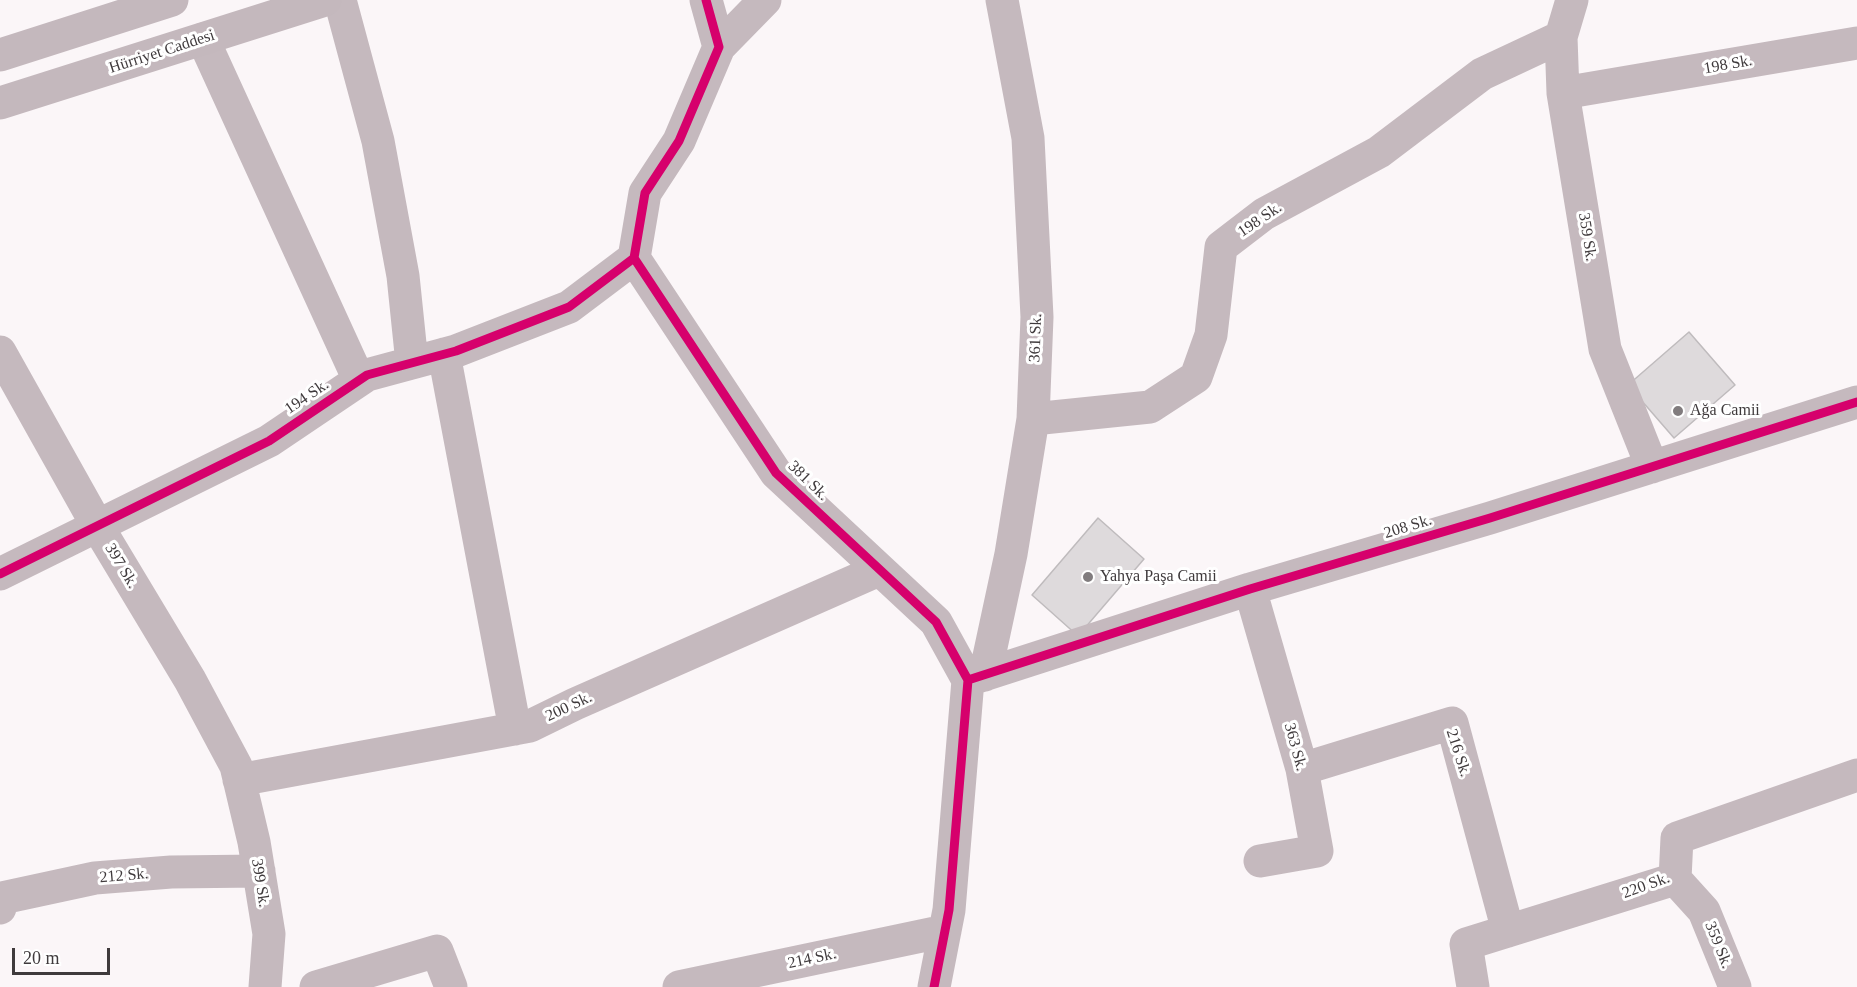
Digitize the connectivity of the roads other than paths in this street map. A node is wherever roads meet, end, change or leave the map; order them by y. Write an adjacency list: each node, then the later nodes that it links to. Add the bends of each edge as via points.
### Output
1 (172, 0): 8 (main road)
2 (325, 0): 10 (main road, Hürriyet Caddesi)
3 (340, 0): 19 (street, via 378,141 403,276)
4 (706, 0): 12 (street)
5 (765, 0): 12 (street)
6 (1002, 0): 22 (street, 361 Sk., via 1028,138 1037,317)
7 (1572, 0): 9 (street, 359 Sk.)
8 (120, 8): 13 (main road)
9 (1561, 37): 14 (street, 359 Sk.); 22 (street, 198 Sk., via 1482,74 1379,153 1264,214 1221,248 1211,335 1196,376 1150,407)
10 (202, 39): 15 (main road, Hürriyet Caddesi); 20 (street)
11 (1857, 43): 14 (street, 198 Sk.)
12 (719, 47): 16 (street, via 679,141 645,193)
13 (0, 55)
14 (1563, 93): 23 (street, 359 Sk., via 1605,349)
15 (0, 103)
16 (634, 258): 18 (street, 194 Sk., via 570,307); 25 (street, 381 Sk., via 776,473)
17 (0, 352): 24 (street, 397 Sk.)
18 (444, 354): 19 (street, 194 Sk.); 29 (street)
19 (412, 363): 20 (street, 194 Sk.)
20 (359, 380): 24 (street, 194 Sk., via 269,441)
21 (1857, 402): 23 (street, 208 Sk.)
22 (1033, 419): 28 (street, 361 Sk., via 1011,554)
23 (1652, 467): 27 (street, 208 Sk.)
24 (98, 527): 26 (street, 194 Sk.); 32 (street, 397 Sk., via 190,680 236,766)
25 (879, 570): 28 (street, 381 Sk., via 936,622); 29 (street, 200 Sk., via 531,726)
26 (0, 574)
27 (1250, 589): 28 (street, 208 Sk.); 30 (street, 363 Sk.)
28 (976, 678): 37 (street)
29 (515, 729): 32 (street, 200 Sk.)
30 (1302, 769): 33 (street, 363 Sk., via 1317,851); 38 (street, 216 Sk., via 1452,723)
31 (1857, 775): 35 (street, 220 Sk., via 1677,838)
32 (239, 780): 34 (street, 399 Sk.)
33 (1260, 861)
34 (259, 871): 36 (street, 212 Sk., via 95,878); 39 (street, 399 Sk., via 269,934)
35 (1675, 879): 38 (street, 220 Sk.); 45 (street, 359 Sk., via 1704,911)
36 (0, 901)
37 (945, 931): 42 (street, 214 Sk.); 43 (street)
38 (1508, 931): 44 (street, 220 Sk., via 1466,944)
39 (266, 987)
40 (316, 987): 41 (street, via 437,951)
41 (451, 987)
42 (679, 987)
43 (934, 987)
44 (1473, 987)
45 (1735, 987)

